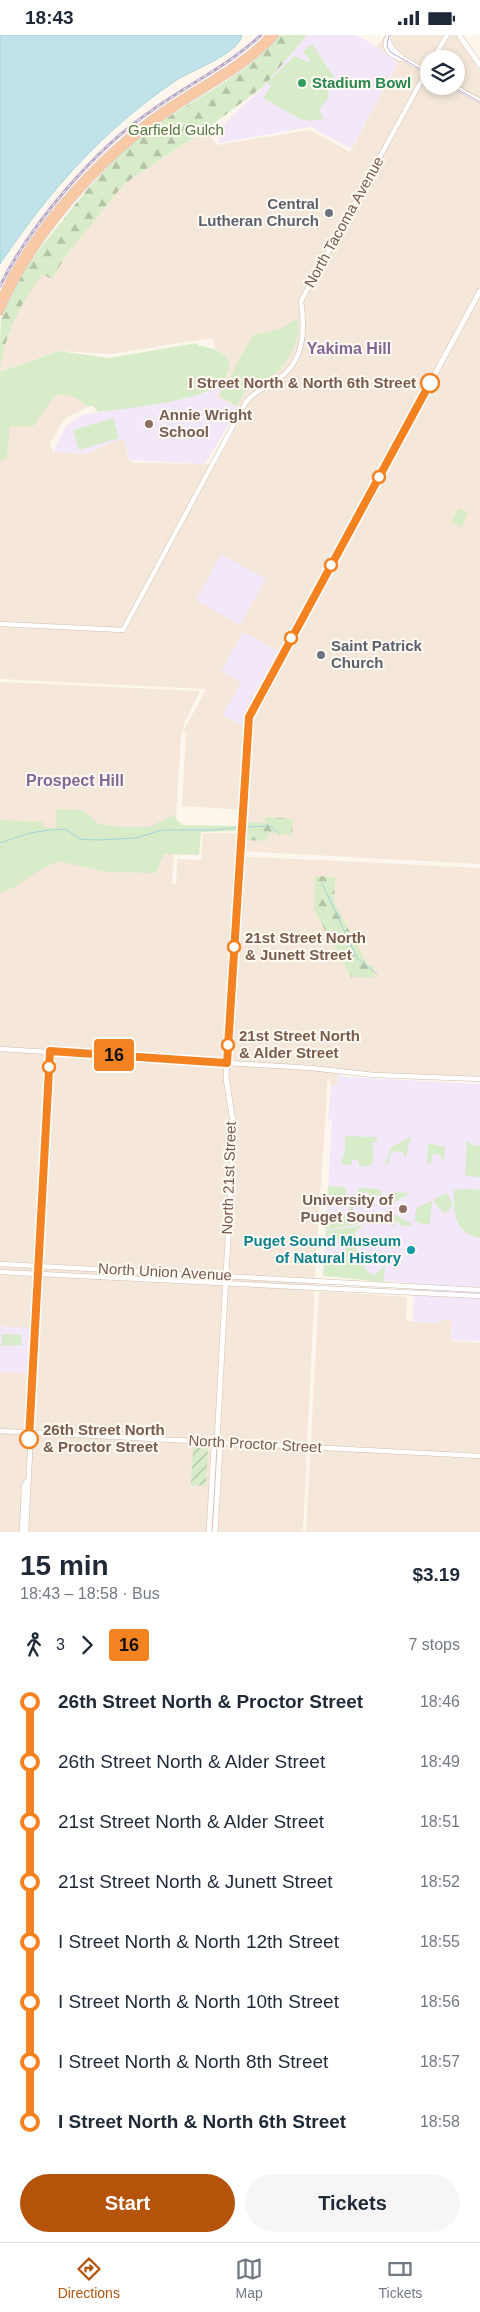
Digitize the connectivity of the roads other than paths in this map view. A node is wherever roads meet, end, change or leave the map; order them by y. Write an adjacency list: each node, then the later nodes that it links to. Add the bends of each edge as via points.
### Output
1 (270, 35): 13 (highway, via 235,64 146,123 102,162 27,251)
2 (276, 35): 14 (highway, via 237,69 149,126 105,165 24,264)
3 (447, 35): 6 (street)
4 (459, 35): 7 (main road)
5 (389, 36): 8 (street, via 390,54)
6 (438, 50)
7 (480, 65)
8 (420, 66)
9 (420, 85): 15 (street, North Tacoma Avenue, via 301,301 304,333 298,355 287,373 257,391 246,402 122,630)
10 (465, 92): 11 (street)
11 (478, 99)
12 (480, 291): 18 (main road, North 21st Street, via 251,711)
13 (0, 300)
14 (0, 312)
15 (0, 624)
16 (0, 1049): 17 (street)
17 (50, 1051): 18 (street); 21 (street)
18 (227, 1063): 19 (street, via 374,1075); 24 (main road, North 21st Street, via 226,1085 234,1128)
19 (480, 1079)
20 (0, 1264): 21 (street, North Union Avenue)
21 (38, 1266): 23 (street); 24 (street, North Union Avenue)
22 (0, 1272): 23 (street, North Union Avenue)
23 (38, 1273): 25 (street, North Union Avenue); 29 (street)
24 (224, 1275): 25 (main road, North 21st Street); 26 (street, North Union Avenue)
25 (224, 1283): 27 (street, North Union Avenue); 30 (main road, North 21st Street)
26 (480, 1290)
27 (480, 1296)
28 (0, 1431): 29 (street, North Proctor Street)
29 (30, 1432): 30 (street, North Proctor Street); 32 (street, via 24,1486)
30 (217, 1442): 31 (street, North Proctor Street); 33 (main road, North 21st Street, via 214,1447); 34 (main road, North 21st Street, via 220,1449)
31 (480, 1456)
32 (24, 1532)
33 (209, 1532)
34 (215, 1532)

